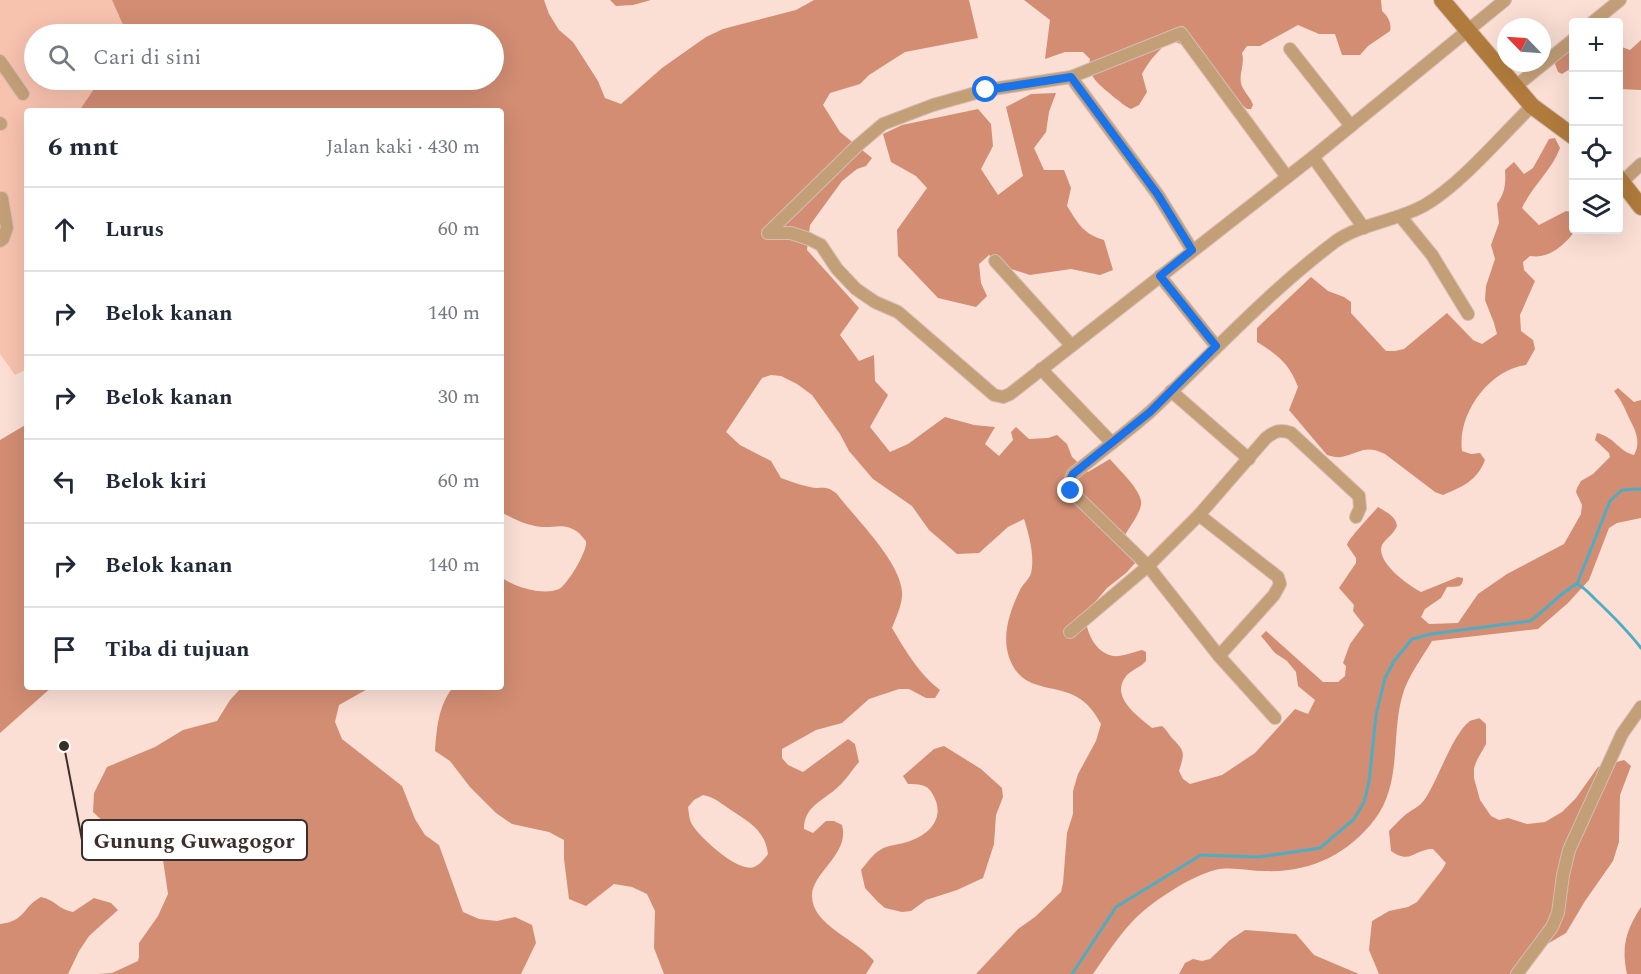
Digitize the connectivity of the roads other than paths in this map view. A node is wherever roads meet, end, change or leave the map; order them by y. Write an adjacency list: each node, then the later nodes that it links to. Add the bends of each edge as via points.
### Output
1 (1442, 0): 5 (main road)
2 (1504, 0): 5 (street)
3 (1620, 0): 4 (street)
4 (1598, 18)
5 (1468, 30): 10 (main road); 13 (street)
6 (1569, 43): 10 (street)
7 (1290, 49): 13 (street)
8 (0, 61): 11 (street)
9 (1071, 77): 17 (street, via 1181,33); 25 (street, via 1158,195); 31 (street, via 986,90 883,124 768,233 791,233 821,245 856,289 898,312 994,395 1010,394)
10 (1515, 87): 12 (main road)
11 (23, 94)
12 (1532, 106): 14 (main road); 22 (street, via 1461,176 1426,204)
13 (1351, 126): 15 (street)
14 (1569, 133)
15 (1313, 157): 17 (street); 23 (street)
16 (1641, 165): 18 (street)
17 (1287, 177): 25 (street)
18 (1623, 178)
19 (1622, 180): 21 (main road)
20 (1, 194): 24 (street, via 7,228)
21 (1641, 207)
22 (1401, 217): 23 (street); 28 (street, via 1432,255)
23 (1364, 228): 30 (street, via 1337,240)
24 (0, 241)
25 (1192, 250): 27 (street)
26 (995, 261): 29 (street)
27 (1160, 276): 29 (street); 30 (street)
28 (1468, 314)
29 (1071, 345): 31 (street)
30 (1216, 346): 32 (street)
31 (1041, 369): 33 (street)
32 (1171, 391): 33 (street); 34 (street)
33 (1112, 443): 37 (street, via 1073,474 1069,486)
34 (1249, 459): 35 (street); 36 (street, via 1273,432 1291,433 1359,496)
35 (1199, 515): 37 (street); 39 (street, via 1278,577 1280,584)
36 (1356, 517)
37 (1148, 566): 38 (street); 39 (street)
38 (1070, 632)
39 (1218, 656): 41 (street)
40 (1641, 707): 42 (street, via 1622,734 1569,850 1552,927)
41 (1275, 717)
42 (1517, 974)

